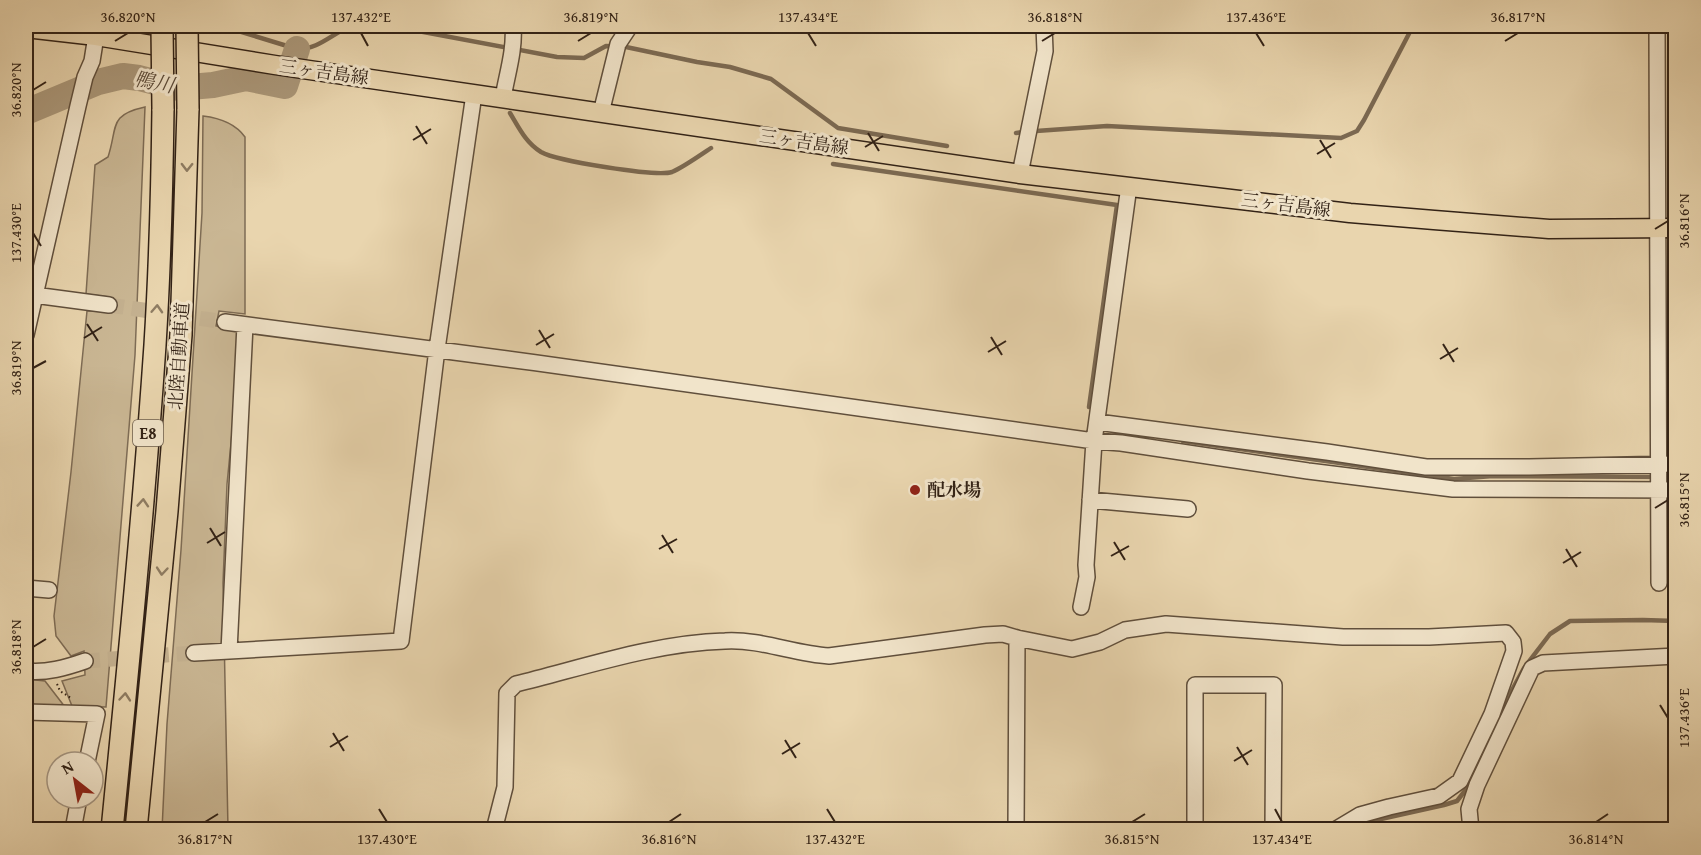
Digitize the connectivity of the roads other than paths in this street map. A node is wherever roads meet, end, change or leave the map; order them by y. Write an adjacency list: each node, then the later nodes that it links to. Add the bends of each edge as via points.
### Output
1 (162, 26): 47 (highway, 北陸自動車道 / E8, one-way to 1, bridge, via 155,343 161,209)
2 (187, 26): 39 (highway, 北陸自動車道 / E8, one-way to 39, bridge, via 181,336)
3 (513, 26): 11 (street)
4 (630, 26): 12 (street, via 618,44)
5 (1044, 26): 13 (street, via 1045,51)
6 (1657, 26): 15 (street)
7 (26, 28): 8 (main road, 三ヶ吉島線)
8 (77, 30): 9 (main road, 三ヶ吉島線)
9 (96, 36): 10 (main road, 三ヶ吉島線); 16 (street)
10 (474, 94): 11 (main road, 三ヶ吉島線); 21 (street)
11 (502, 98): 12 (main road, 三ヶ吉島線)
12 (601, 113): 13 (main road, 三ヶ吉島線)
13 (1020, 174): 14 (main road, 三ヶ吉島線)
14 (1129, 186): 15 (main road, 三ヶ吉島線, via 1434,220 1549,229); 22 (street)
15 (1667, 229): 25 (street)
16 (34, 295): 17 (street); 20 (street)
17 (109, 306)
18 (225, 322): 19 (street)
19 (245, 325): 21 (street); 35 (street)
20 (26, 335)
21 (437, 349): 23 (street); 35 (street, via 401,641)
22 (1096, 422): 23 (street); 25 (street, via 1426,467)
23 (1094, 441): 26 (street, via 1453,489); 28 (street)
24 (1676, 464): 25 (street)
25 (1659, 466): 26 (street)
26 (1659, 489): 27 (street); 30 (street)
27 (1676, 490)
28 (1090, 500): 29 (street); 33 (street, via 1087,577)
29 (1188, 509)
30 (1659, 583)
31 (26, 588): 32 (street)
32 (49, 590)
33 (1081, 607)
34 (1017, 638): 43 (street, via 1072,649 1125,630 1166,624 1343,637 1506,633 1514,651 1492,714); 50 (street, via 985,635 829,656 726,640 652,649 516,684 507,693 505,787); 51 (street)
35 (229, 651): 36 (street)
36 (194, 653)
37 (1676, 656): 44 (street, via 1543,663 1532,668)
38 (85, 661): 40 (street, via 50,671)
39 (153, 664): 48 (highway, 北陸自動車道 / E8); 49 (highway)
40 (26, 671)
41 (26, 712): 42 (street, via 97,714)
42 (90, 750)
43 (1460, 781): 44 (street); 54 (street, via 1439,796 1360,815)
44 (1477, 785): 55 (street, via 1469,809)
45 (77, 810): 46 (street)
46 (73, 830)
47 (110, 830)
48 (136, 830)
49 (147, 830)
50 (494, 830)
51 (1016, 830)
52 (1195, 830): 53 (street, via 1195,685 1274,685)
53 (1273, 830)
54 (1335, 830)
55 (1472, 830)

